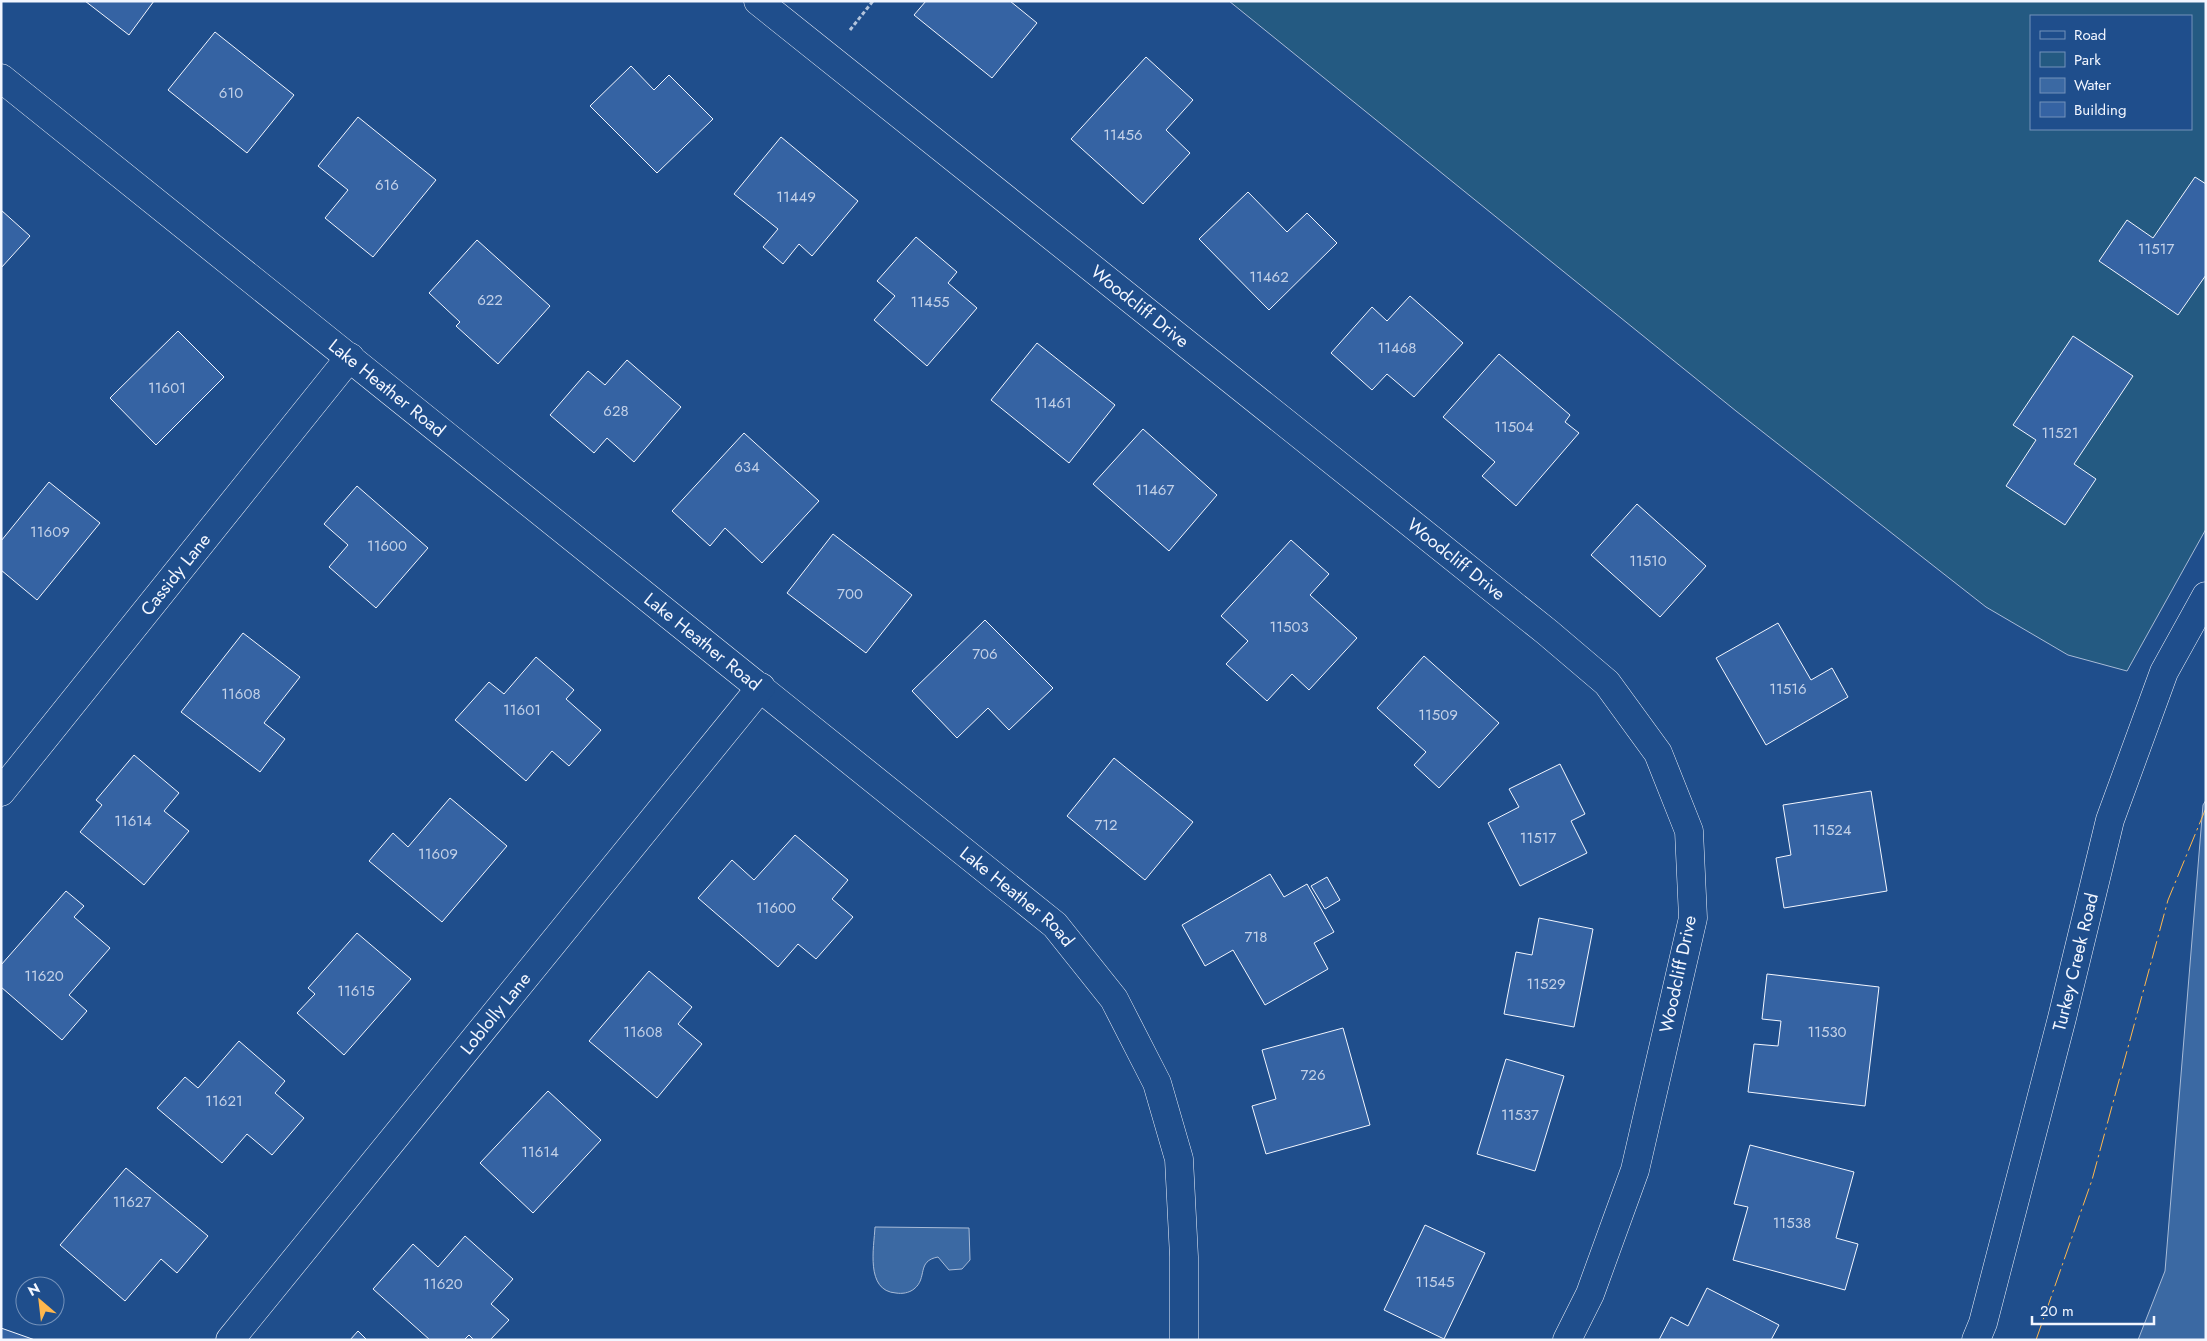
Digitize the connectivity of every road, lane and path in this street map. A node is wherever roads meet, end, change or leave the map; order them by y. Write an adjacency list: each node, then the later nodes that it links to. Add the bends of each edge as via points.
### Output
1 (758, 1): 9 (street, Woodcliff Drive, via 1547,632 1607,683 1658,753 1689,831 1693,918 1635,1170 1590,1294)
2 (1, 78): 3 (street, Lake Heather Road)
3 (350, 357): 5 (street, Lake Heather Road); 6 (street, Cassidy Lane)
4 (2206, 596): 10 (street, Turkey Creek Road, via 2164,672 2110,820 2062,1018)
5 (761, 687): 7 (street, Loblolly Lane); 8 (street, Lake Heather Road, via 1055,925 1114,999 1158,1083 1179,1159)
6 (1, 792)
7 (230, 1340)
8 (1184, 1340)
9 (1567, 1340)
10 (1976, 1340)

